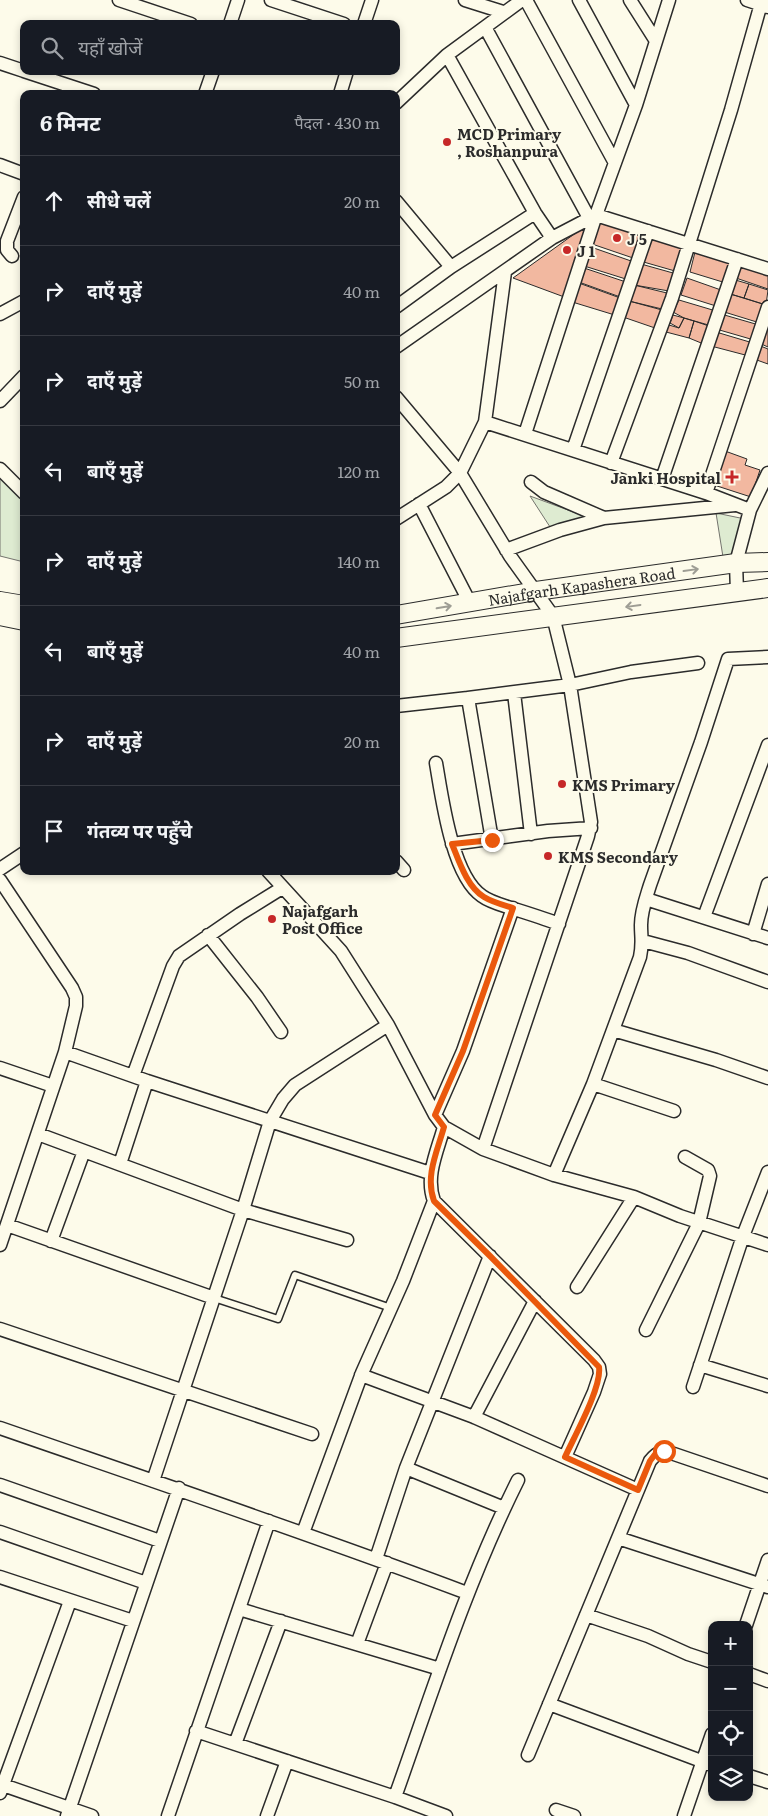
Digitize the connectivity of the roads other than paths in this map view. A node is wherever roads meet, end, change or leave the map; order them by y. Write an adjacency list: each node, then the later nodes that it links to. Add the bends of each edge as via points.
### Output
1 (119, 0): 14 (street)
2 (238, 0): 15 (street)
3 (271, 0): 16 (street)
4 (372, 0): 17 (street)
5 (465, 0): 13 (street)
6 (522, 0): 13 (street)
7 (526, 0): 31 (street)
8 (579, 0): 30 (street)
9 (630, 0): 19 (street)
10 (669, 0): 19 (street)
11 (747, 0): 12 (street)
12 (764, 4): 40 (street)
13 (503, 12): 18 (street)
14 (179, 20)
15 (231, 20)
16 (332, 20)
17 (365, 20)
18 (485, 27): 20 (street); 37 (street)
19 (656, 41): 30 (street)
20 (447, 55): 29 (street); 35 (street)
21 (0, 63): 22 (street)
22 (20, 70)
23 (36, 75): 26 (street)
24 (212, 75): 27 (street)
25 (342, 75): 28 (street)
26 (82, 90)
27 (206, 90)
28 (340, 90)
29 (400, 99)
30 (636, 105): 31 (street)
31 (615, 163): 37 (street)
32 (0, 165): 33 (street)
33 (20, 172)
34 (20, 207): 41 (street, via 7,241 7,250)
35 (535, 213): 39 (street); 43 (street)
36 (401, 216): 43 (street)
37 (593, 217): 38 (street); 39 (street); 55 (street)
38 (648, 231): 40 (street); 56 (street)
39 (552, 238): 45 (street)
40 (689, 243): 42 (street); 57 (street)
41 (12, 256)
42 (737, 259): 44 (street); 61 (street)
43 (451, 267): 47 (street)
44 (768, 269)
45 (505, 272): 50 (street); 54 (street)
46 (20, 302): 49 (street)
47 (400, 304)
48 (768, 307): 64 (street)
49 (0, 314)
50 (400, 344)
51 (20, 380): 52 (street)
52 (0, 401)
53 (400, 402): 59 (street)
54 (485, 422): 55 (street); 59 (street)
55 (525, 434): 56 (street)
56 (573, 450): 57 (street)
57 (611, 463): 61 (street)
58 (0, 469): 63 (street)
59 (460, 472): 65 (street, via 446,487); 70 (street)
60 (768, 473): 67 (street)
61 (662, 479): 64 (street)
62 (532, 482): 69 (street, via 544,492)
63 (20, 489)
64 (706, 492): 66 (street)
65 (419, 504): 68 (street); 77 (street)
66 (738, 505): 67 (street); 69 (street)
67 (750, 510): 72 (street)
68 (400, 517)
69 (604, 518): 70 (street)
70 (506, 550): 74 (street)
71 (768, 562): 72 (main road, Najafgarh Kapashera Road)
72 (736, 563): 74 (main road, Najafgarh Kapashera Road, one-way to 72); 75 (street)
73 (768, 588): 75 (main road, Najafgarh Kapashera Road)
74 (536, 592): 77 (main road, Najafgarh Kapashera Road); 81 (street)
75 (737, 592): 81 (main road, Najafgarh Kapashera Road, one-way to 81)
76 (0, 601): 78 (main road)
77 (470, 603): 79 (main road, Najafgarh Kapashera Road, one-way to 77)
78 (20, 604)
79 (400, 615)
80 (0, 616): 82 (main road)
81 (553, 616): 83 (main road, Najafgarh Kapashera Road); 86 (street)
82 (20, 620)
83 (400, 637)
84 (768, 657): 102 (street, via 728,658)
85 (698, 663): 86 (street)
86 (570, 685): 87 (street); 92 (street)
87 (514, 693): 88 (street); 93 (street)
88 (468, 698): 89 (street); 94 (street)
89 (400, 706)
90 (768, 745): 104 (street)
91 (436, 764): 95 (street)
92 (590, 828): 93 (street); 105 (street)
93 (532, 834): 94 (street)
94 (492, 840): 95 (street)
95 (452, 844): 103 (street, via 475,890)
96 (20, 856): 97 (street)
97 (0, 869)
98 (271, 875): 101 (street)
99 (0, 880): 114 (street, via 76,997)
100 (768, 884): 106 (street)
101 (282, 888): 107 (street); 111 (street, via 340,951)
102 (646, 899): 104 (street); 109 (street, via 641,925)
103 (513, 908): 105 (street); 122 (street, via 463,1051)
104 (704, 917): 106 (street)
105 (559, 924): 126 (street)
106 (753, 934): 108 (street)
107 (208, 935): 113 (street); 116 (street, via 179,956 173,966)
108 (768, 938)
109 (643, 940): 110 (street); 112 (street, via 640,957)
110 (768, 982)
111 (388, 1025): 122 (street); 123 (street, via 296,1085)
112 (613, 1030): 117 (street); 119 (street)
113 (282, 1032)
114 (65, 1052): 116 (street); 120 (street)
115 (0, 1068): 120 (street)
116 (133, 1076): 118 (street)
117 (768, 1078)
118 (147, 1081): 123 (street); 129 (street)
119 (593, 1084): 121 (street); 132 (street)
120 (53, 1086): 125 (street)
121 (674, 1111)
122 (435, 1115): 124 (street)
123 (270, 1121): 131 (street); 135 (street)
124 (444, 1127): 126 (street); 131 (street)
125 (38, 1134): 127 (street); 137 (street)
126 (483, 1149): 132 (street)
127 (84, 1151): 129 (street); 140 (street)
128 (685, 1157): 136 (street, via 710,1172)
129 (120, 1164): 135 (street)
130 (768, 1172): 138 (street)
131 (430, 1173): 134 (street, via 430,1191)
132 (554, 1175): 133 (street)
133 (634, 1197): 136 (street); 144 (street)
134 (434, 1201): 143 (street); 147 (street)
135 (243, 1210): 139 (street); 145 (street)
136 (699, 1223): 138 (street); 149 (street)
137 (7, 1225): 140 (street); 141 (street)
138 (743, 1236): 142 (street); 150 (street)
139 (347, 1240)
140 (51, 1241): 145 (street)
141 (0, 1245)
142 (768, 1245)
143 (490, 1256): 146 (street); 155 (street)
144 (577, 1287)
145 (214, 1298): 147 (lane, via 278,1319 295,1274); 154 (street)
146 (535, 1301): 156 (street); 159 (street, via 599,1367 594,1392)
147 (391, 1308): 151 (street)
148 (0, 1329): 154 (street)
149 (646, 1330)
150 (700, 1364): 152 (street); 153 (street)
151 (361, 1375): 155 (street); 170 (street)
152 (768, 1386)
153 (693, 1387)
154 (183, 1391): 158 (street); 162 (street)
155 (432, 1400): 156 (street); 160 (street)
156 (474, 1416): 159 (street)
157 (0, 1428): 162 (street)
158 (312, 1434)
159 (565, 1457): 166 (street)
160 (406, 1468): 167 (street); 174 (street)
161 (518, 1480): 167 (street)
162 (153, 1481): 165 (street)
163 (0, 1485): 172 (street)
164 (768, 1486): 166 (street, via 664,1451 656,1453 650,1461)
165 (179, 1488): 168 (street); 172 (street)
166 (638, 1490): 171 (street)
167 (504, 1508): 178 (street)
168 (269, 1521): 170 (street); 180 (street)
169 (0, 1532): 176 (street)
170 (302, 1533): 174 (street)
171 (618, 1538): 177 (street); 181 (street)
172 (160, 1541): 176 (street)
173 (768, 1560): 177 (street)
174 (382, 1561): 178 (street); 185 (street)
175 (0, 1578): 179 (street)
176 (146, 1583): 182 (street)
177 (764, 1586): 184 (street)
178 (467, 1594): 187 (street)
179 (70, 1601): 182 (street); 198 (street)
180 (239, 1608): 183 (street); 191 (street)
181 (586, 1615): 186 (street); 190 (street)
182 (133, 1621): 201 (street)
183 (281, 1621): 185 (street); 192 (street)
184 (748, 1621)
185 (357, 1644): 187 (street)
186 (708, 1661)
187 (440, 1669): 199 (street)
188 (753, 1675): 189 (street)
189 (768, 1681)
190 (549, 1704): 193 (street); 195 (street)
191 (196, 1731): 192 (street); 203 (street)
192 (235, 1744): 194 (street)
193 (528, 1755)
194 (287, 1761): 199 (street); 204 (street)
195 (707, 1764): 207 (street)
196 (753, 1777): 197 (street)
197 (768, 1782)
198 (1, 1788): 201 (street)
199 (395, 1797): 205 (street)
200 (556, 1810): 206 (street)
201 (69, 1812): 202 (street)
202 (92, 1816)
203 (168, 1816)
204 (267, 1816)
205 (446, 1816)
206 (574, 1816)
207 (684, 1816)

